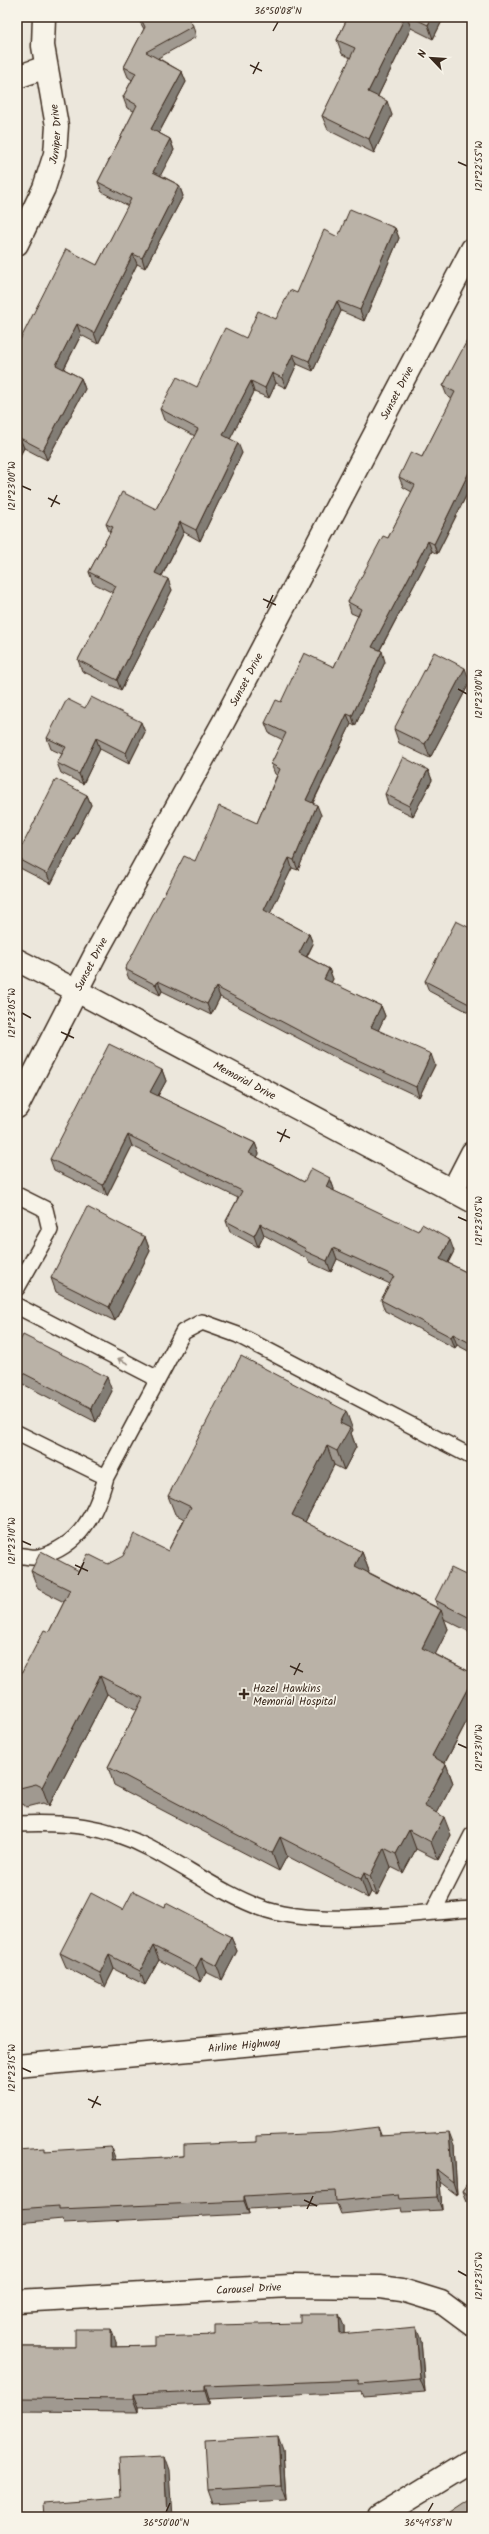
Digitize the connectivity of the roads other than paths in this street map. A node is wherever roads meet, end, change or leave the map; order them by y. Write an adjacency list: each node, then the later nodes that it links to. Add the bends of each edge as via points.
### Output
1 (44, 17): 2 (street, Juniper Drive, via 43,46)
2 (46, 68): 3 (street); 4 (street, Juniper Drive, via 57,126 55,154 44,188)
3 (17, 77)
4 (17, 244)
5 (472, 249): 7 (street, Sunset Drive, via 224,721)
6 (17, 960): 7 (street, Memorial Drive)
7 (77, 991): 8 (street, Sunset Drive); 10 (street, Memorial Drive)
8 (17, 1107)
9 (472, 1153): 10 (street)
10 (453, 1190): 12 (street, Memorial Drive)
11 (17, 1195): 13 (lane, via 45,1209 50,1230)
12 (472, 1201)
13 (17, 1288)
14 (17, 1306): 15 (lane, one-way to 14)
15 (158, 1379): 17 (lane, via 183,1332 202,1322 238,1335); 18 (lane)
16 (17, 1433): 18 (lane)
17 (472, 1457)
18 (106, 1477): 19 (lane, via 99,1504 82,1531 65,1544 38,1557)
19 (17, 1555)
20 (17, 1824): 23 (lane, via 61,1822 95,1827 148,1847 230,1893 267,1910 300,1916 341,1918)
21 (472, 1835): 23 (lane)
22 (472, 1909): 23 (lane)
23 (433, 1912)
24 (472, 2024): 25 (street, Airline Highway)
25 (17, 2066)
26 (17, 2301): 27 (street, Carousel Drive, via 290,2286 374,2287 402,2290 441,2302)
27 (472, 2325)
28 (472, 2460): 29 (street)
29 (379, 2517)

